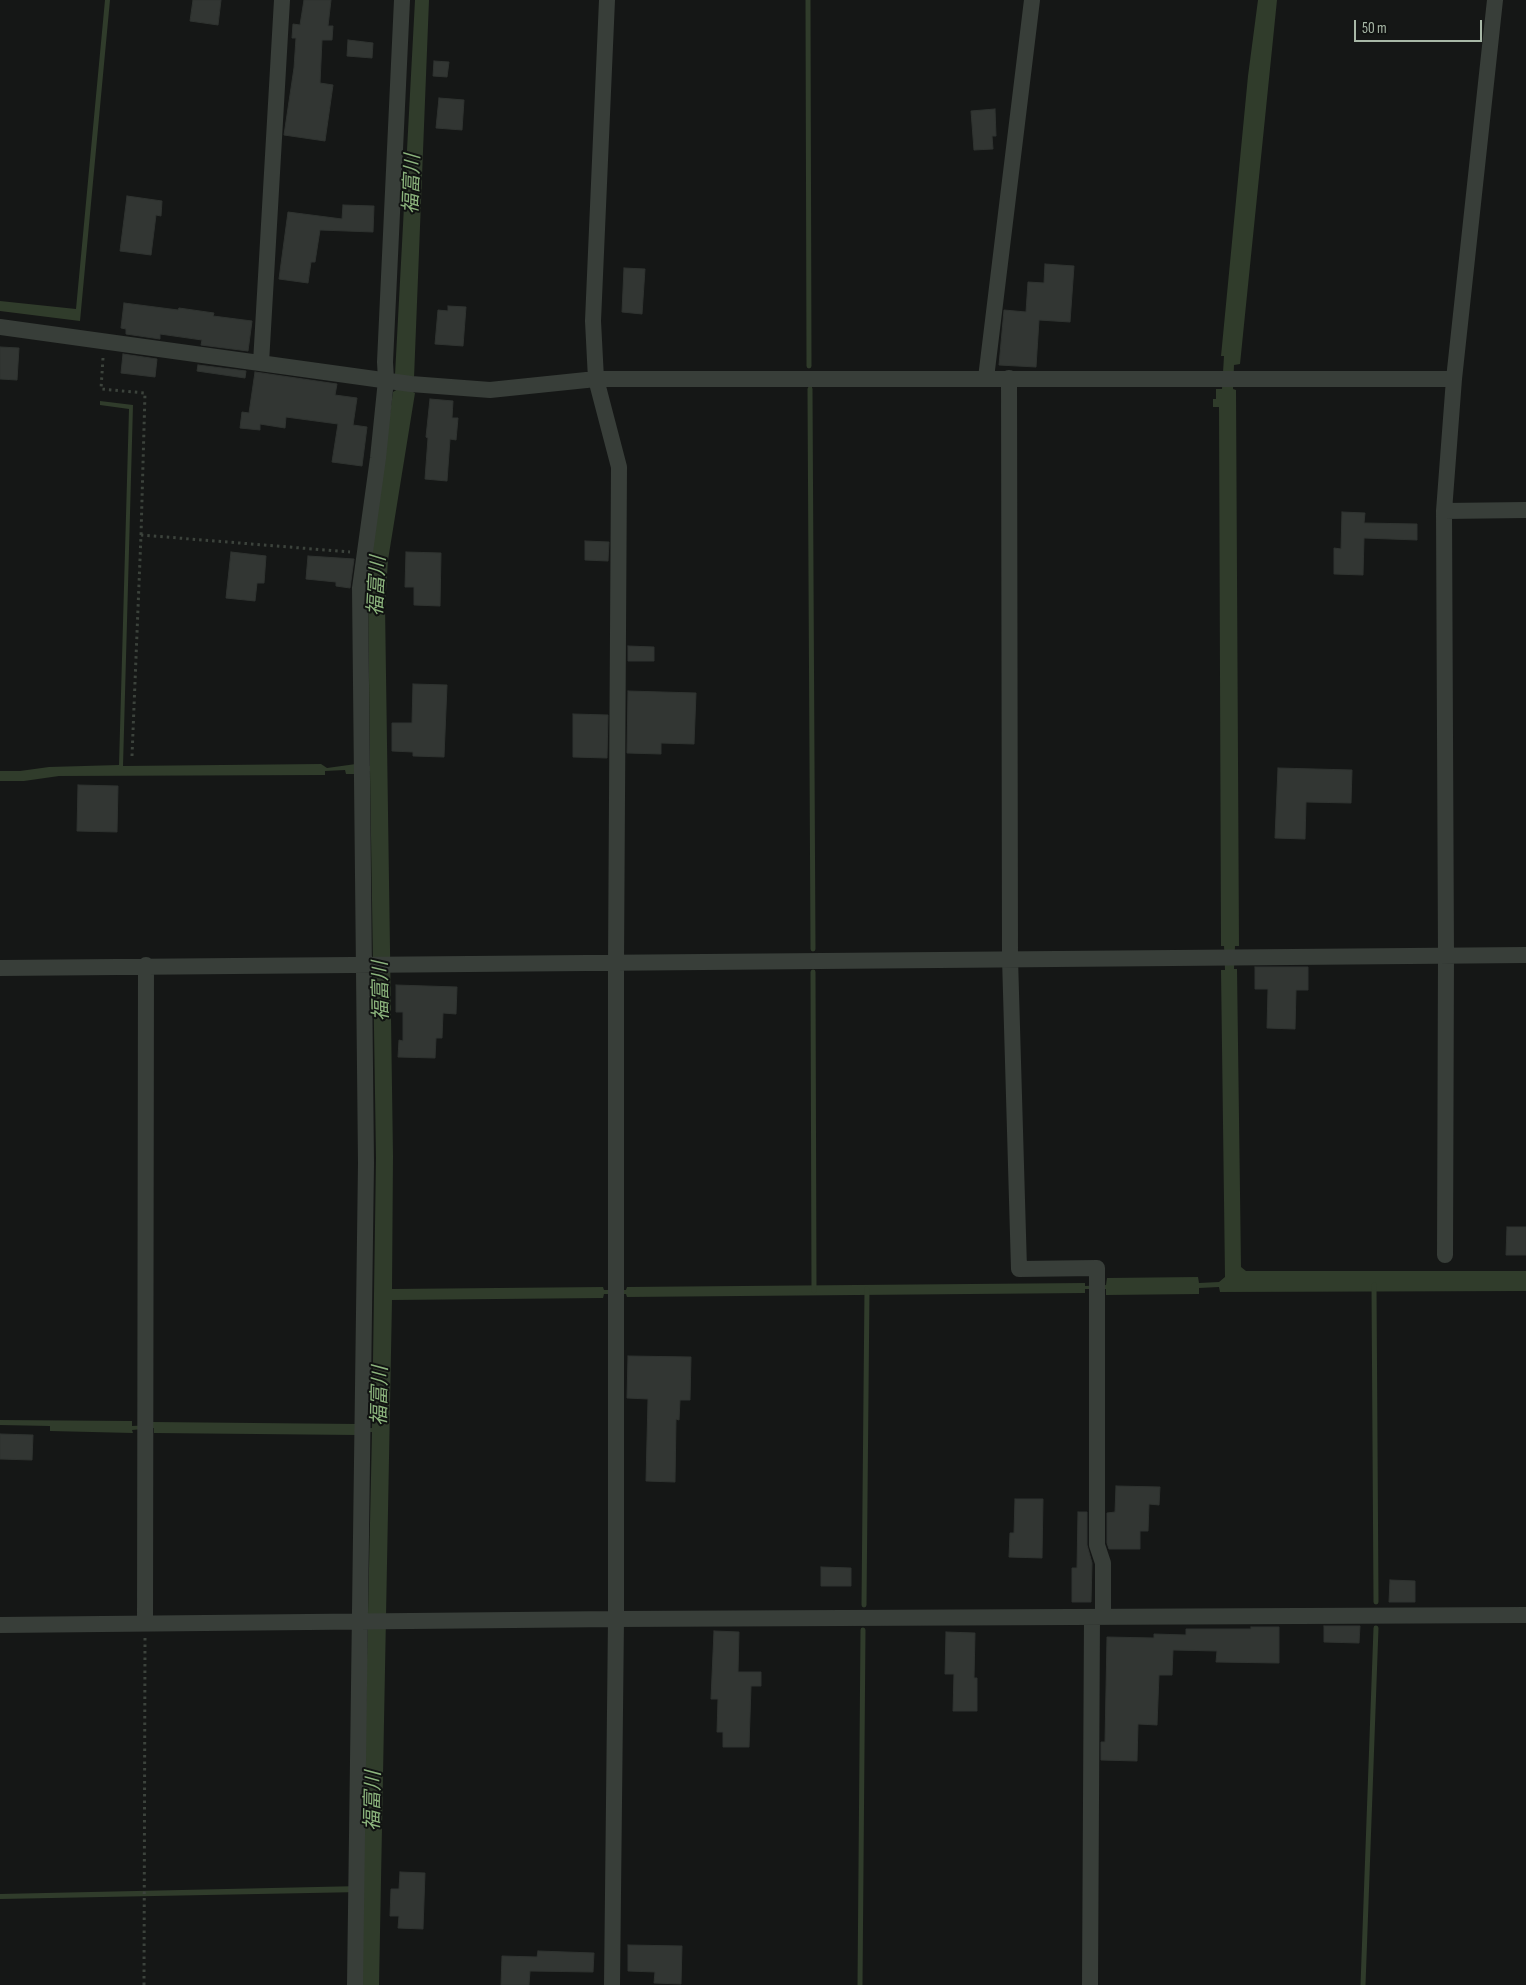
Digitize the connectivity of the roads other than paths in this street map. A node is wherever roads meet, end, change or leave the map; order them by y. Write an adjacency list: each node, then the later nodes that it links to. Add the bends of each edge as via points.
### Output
1 (282, 0): 7 (street)
2 (402, 0): 12 (street, via 385,362)
3 (607, 0): 10 (street, via 593,321)
4 (1032, 0): 8 (street)
5 (1495, 0): 11 (street)
6 (0, 327): 7 (street)
7 (261, 363): 12 (street)
8 (986, 378): 9 (street); 10 (street)
9 (1009, 378): 11 (street); 17 (street)
10 (596, 379): 12 (street, via 490,390); 18 (street, via 619,467)
11 (1454, 379): 14 (street)
12 (389, 381): 19 (street, via 360,588)
13 (1526, 510): 14 (street)
14 (1444, 511): 16 (street)
15 (1526, 955): 16 (street)
16 (1446, 956): 17 (street); 22 (street)
17 (1010, 958): 18 (street); 24 (street, via 1019,1269 1097,1268 1097,1545 1103,1563)
18 (616, 963): 19 (street); 25 (street)
19 (368, 964): 20 (street); 26 (street)
20 (146, 965): 21 (street); 27 (street)
21 (0, 968)
22 (1445, 1255)
23 (1526, 1615): 24 (street)
24 (1097, 1617): 25 (street); 31 (street)
25 (616, 1619): 26 (street); 30 (street)
26 (363, 1621): 27 (street); 29 (street)
27 (145, 1624): 28 (street)
28 (0, 1625)
29 (355, 1985)
30 (612, 1985)
31 (1090, 1985)

